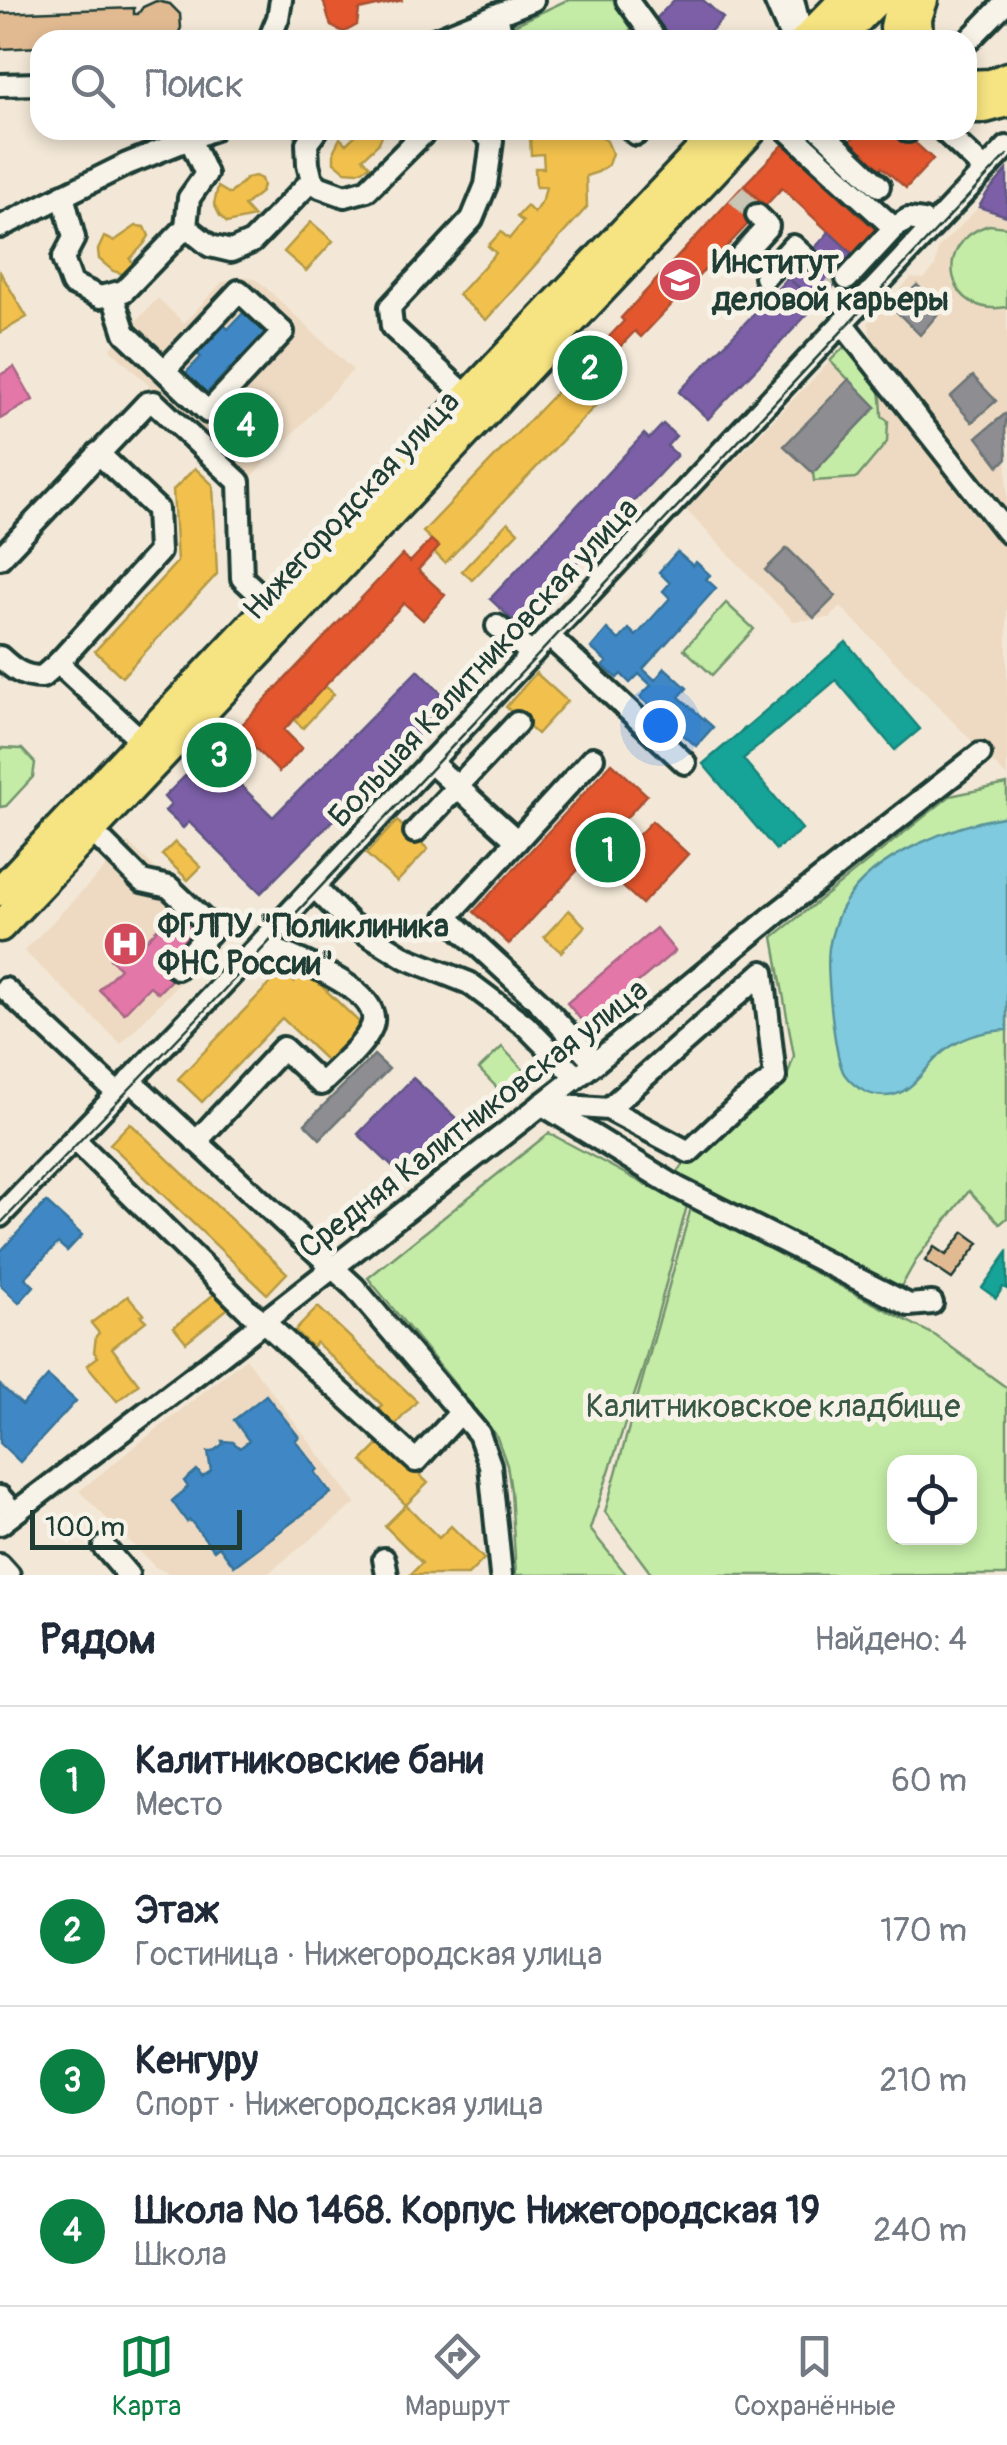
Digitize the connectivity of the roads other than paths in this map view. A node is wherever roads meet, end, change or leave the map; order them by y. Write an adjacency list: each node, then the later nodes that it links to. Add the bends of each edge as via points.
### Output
1 (282, 0): 12 (street)
2 (533, 0): 11 (street)
3 (627, 0): 15 (street)
4 (775, 0): 16 (street)
5 (793, 0): 17 (street)
6 (844, 0): 18 (main road)
7 (877, 0): 19 (main road)
8 (901, 0): 20 (main road)
9 (922, 0): 21 (main road)
10 (1007, 1): 22 (street)
11 (495, 15): 13 (street); 14 (street)
12 (272, 30)
13 (458, 30)
14 (501, 30)
15 (649, 30)
16 (788, 30)
17 (799, 30)
18 (809, 30)
19 (848, 30)
20 (895, 30)
21 (918, 30)
22 (977, 33)
23 (1007, 77): 26 (main road)
24 (30, 84): 25 (street)
25 (0, 85)
26 (977, 95)
27 (1007, 102): 28 (main road)
28 (977, 105)
29 (171, 140): 43 (street)
30 (184, 140): 47 (street, via 206,174 189,198)
31 (310, 140): 41 (street)
32 (417, 140): 41 (street, via 367,190 345,196)
33 (492, 140): 56 (street, via 486,185 472,219 390,307 392,328)
34 (710, 140): 56 (main road, Нижегородская улица)
35 (743, 140): 73 (main road, Нижегородская улица)
36 (805, 140): 48 (street)
37 (831, 140): 42 (street)
38 (954, 140): 40 (street)
39 (1007, 146): 40 (street, Большая Калитниковская улица)
40 (985, 170): 46 (street, Большая Калитниковская улица)
41 (312, 180): 47 (street, via 252,242 231,251 210,246)
42 (879, 186)
43 (63, 195): 45 (street); 52 (street, via 74,238 63,259 72,284)
44 (757, 215): 49 (street, via 768,226)
45 (0, 226)
46 (932, 227): 48 (street, via 908,218); 53 (street, Большая Калитниковская улица)
47 (186, 228): 52 (street)
48 (894, 228): 53 (street, via 842,281)
49 (740, 257)
50 (806, 258): 51 (street, via 793,246)
51 (765, 276)
52 (113, 296): 55 (street, via 125,333)
53 (858, 306): 54 (street, Большая Калитниковская улица)
54 (842, 323): 58 (street); 62 (street, Большая Калитниковская улица)
55 (164, 370): 55 (street, via 208,412 283,332 239,291)
56 (467, 396): 60 (main road, Нижегородская улица)
57 (98, 452): 59 (street); 60 (street, via 154,402 239,482 242,578); 65 (street, via 156,509 159,552)
58 (1007, 532)
59 (0, 558)
60 (270, 604): 67 (main road, Нижегородская улица)
61 (497, 626): 63 (street)
62 (549, 636): 63 (street, Большая Калитниковская улица); 71 (street)
63 (532, 654): 70 (street, Большая Калитниковская улица)
64 (0, 657): 65 (street, via 26,677 42,677)
65 (58, 663): 67 (street)
66 (518, 723): 72 (street)
67 (142, 742): 76 (main road, Нижегородская улица)
68 (980, 754): 82 (street, Средняя Калитниковская улица)
69 (593, 758): 75 (street)
70 (430, 762): 72 (street); 77 (street, Большая Калитниковская улица)
71 (685, 762)
72 (457, 786): 74 (street); 75 (street)
73 (92, 832): 78 (main road, Нижегородская улица); 80 (street, via 142,881 169,887 214,929)
74 (416, 832)
75 (517, 841): 82 (street, via 447,917)
76 (2, 886)
77 (314, 887): 79 (street, Большая Калитниковская улица); 83 (street, via 351,924 406,958 478,989)
78 (0, 927)
79 (260, 944): 84 (street, Большая Калитниковская улица); 88 (street, via 348,986 370,1006 372,1028 322,1084 283,1048)
80 (176, 968)
81 (5, 989): 84 (street)
82 (595, 1063): 83 (street, Средняя Калитниковская улица)
83 (576, 1077): 85 (street, Средняя Калитниковская улица)
84 (124, 1087): 87 (street, Большая Калитниковская улица); 88 (street)
85 (542, 1104): 86 (street); 90 (street, Средняя Калитниковская улица); 91 (street, via 678,1188 909,1305)
86 (608, 1109): 86 (street, via 689,1152 775,1077 763,972)
87 (74, 1139): 89 (street, Большая Калитниковская улица); 92 (street)
88 (196, 1142): 90 (street)
89 (0, 1216)
90 (333, 1266): 92 (street, Средняя Калитниковская улица); 93 (street)
91 (932, 1303)
92 (263, 1321): 93 (street, via 416,1461); 94 (street, Средняя Калитниковская улица)
93 (461, 1412): 99 (street, via 479,1434 490,1465)
94 (5, 1511)
95 (104, 1547): 98 (street)
96 (0, 1565): 97 (street)
97 (9, 1575)
98 (128, 1575)
99 (501, 1575)

